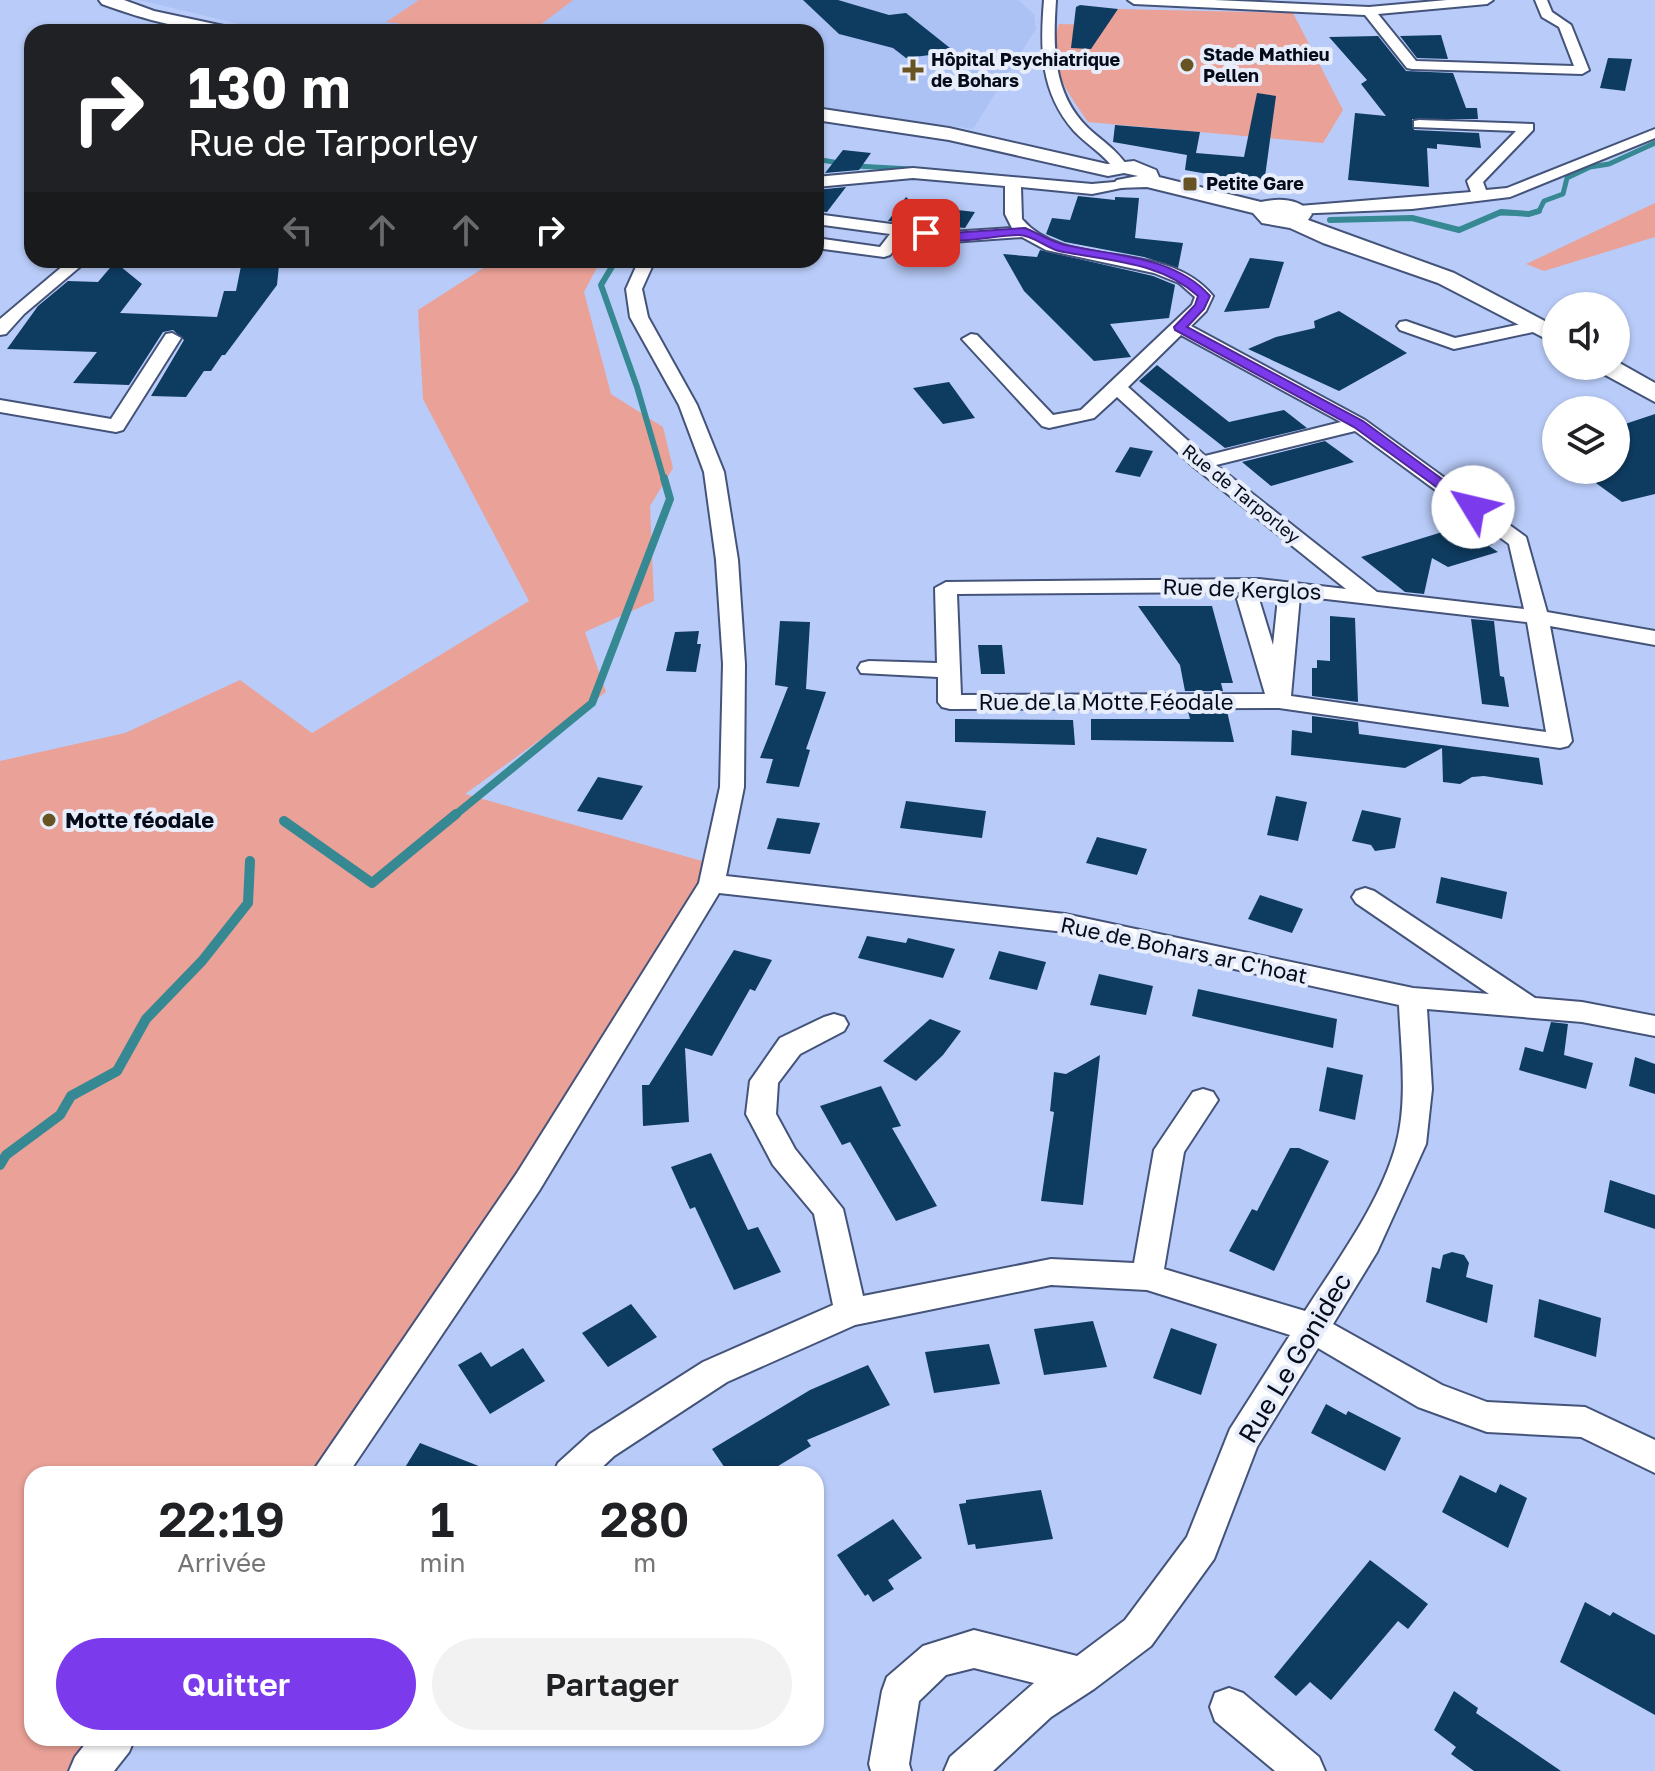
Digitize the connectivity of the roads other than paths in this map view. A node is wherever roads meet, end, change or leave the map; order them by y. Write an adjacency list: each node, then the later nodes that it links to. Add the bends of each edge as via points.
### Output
1 (108, 0): 8 (street)
2 (1050, 0): 12 (street, via 1046,58 1055,88 1080,128)
3 (1134, 0): 4 (street)
4 (1144, 0): 7 (street)
5 (1487, 0): 7 (street)
6 (1541, 0): 7 (street, via 1546,14 1565,25 1582,70 1412,65)
7 (1369, 11)
8 (190, 24)
9 (824, 115): 13 (street)
10 (1419, 124): 17 (street, via 1528,127 1475,181)
11 (1655, 133): 17 (street, via 1541,181)
12 (1098, 143): 13 (street, via 1094,154); 14 (street, via 1114,155)
13 (1066, 159): 14 (street)
14 (1116, 174): 15 (street, via 1092,189); 18 (street, via 1262,209 1265,217)
15 (1013, 180): 16 (street, via 913,173); 21 (street, via 1013,216)
16 (824, 181)
17 (1483, 197): 18 (street)
18 (1296, 216): 27 (street, via 1331,238 1446,278)
19 (824, 220): 20 (street)
20 (902, 230): 21 (street, via 951,237); 22 (street, via 884,252)
21 (1025, 232): 26 (street, via 1058,247 1139,261 1186,279 1204,296)
22 (824, 244)
23 (70, 268): 28 (street)
24 (643, 268): 46 (street, via 634,289 639,317 688,405 714,472 727,560 734,664 732,787)
25 (1406, 326): 29 (street, via 1454,344)
26 (1180, 327): 33 (street); 36 (street)
27 (1542, 329)
28 (0, 330)
29 (1542, 332)
30 (172, 338): 35 (street, via 116,426)
31 (971, 339): 33 (street, via 1049,422 1087,414)
32 (1630, 379): 34 (street)
33 (1117, 387): 37 (street, Rue de Tarporley)
34 (1655, 394)
35 (0, 406)
36 (1358, 424): 37 (street); 41 (street, via 1519,541)
37 (1201, 463): 40 (street, Rue de Tarporley)
38 (1259, 585): 39 (street, Rue de Kerglos); 40 (street, Rue de Kerglos); 45 (street, via 1248,599); 45 (street, via 1289,594)
39 (946, 588): 44 (street, Rue de la Motte Féodale)
40 (1369, 596): 41 (street, Rue de Kerglos)
41 (1537, 617): 42 (street, Rue de Kerglos); 45 (street, Rue de la Motte Féodale, via 1560,741)
42 (1655, 638)
43 (869, 668): 44 (street)
44 (949, 670): 45 (street, Rue de la Motte Féodale, via 950,702)
45 (1279, 701)
46 (712, 883): 48 (street, Rue de Bohars ar C'hoat, via 1065,923); 57 (street, via 528,1182)
47 (1365, 897): 49 (street)
48 (1413, 998): 49 (street, Rue de Bohars ar C'hoat); 55 (street, Rue Le Gonidec, via 1417,1089 1411,1144 1366,1243)
49 (1525, 1005): 51 (street, Rue de Bohars ar C'hoat)
50 (834, 1024): 54 (street, via 790,1046 764,1081 761,1114 784,1157 828,1209)
51 (1655, 1026)
52 (1203, 1100): 53 (street, via 1169,1150)
53 (1147, 1277): 54 (street, via 1051,1272); 55 (street)
54 (851, 1312): 58 (street, via 715,1372 602,1445)
55 (1310, 1327): 56 (street, via 1430,1396 1487,1417 1585,1422); 59 (street, Rue Le Gonidec, via 1242,1440 1201,1547 1138,1633)
56 (1655, 1457)
57 (333, 1466)
58 (579, 1466)
59 (1081, 1676): 63 (street, via 974,1649 936,1659 901,1691); 64 (street, Rue Le Gonidec, via 1037,1703)
60 (1229, 1707): 65 (street)
61 (109, 1746): 62 (street)
62 (89, 1771)
63 (891, 1771)
64 (964, 1771)
65 (1305, 1771)

